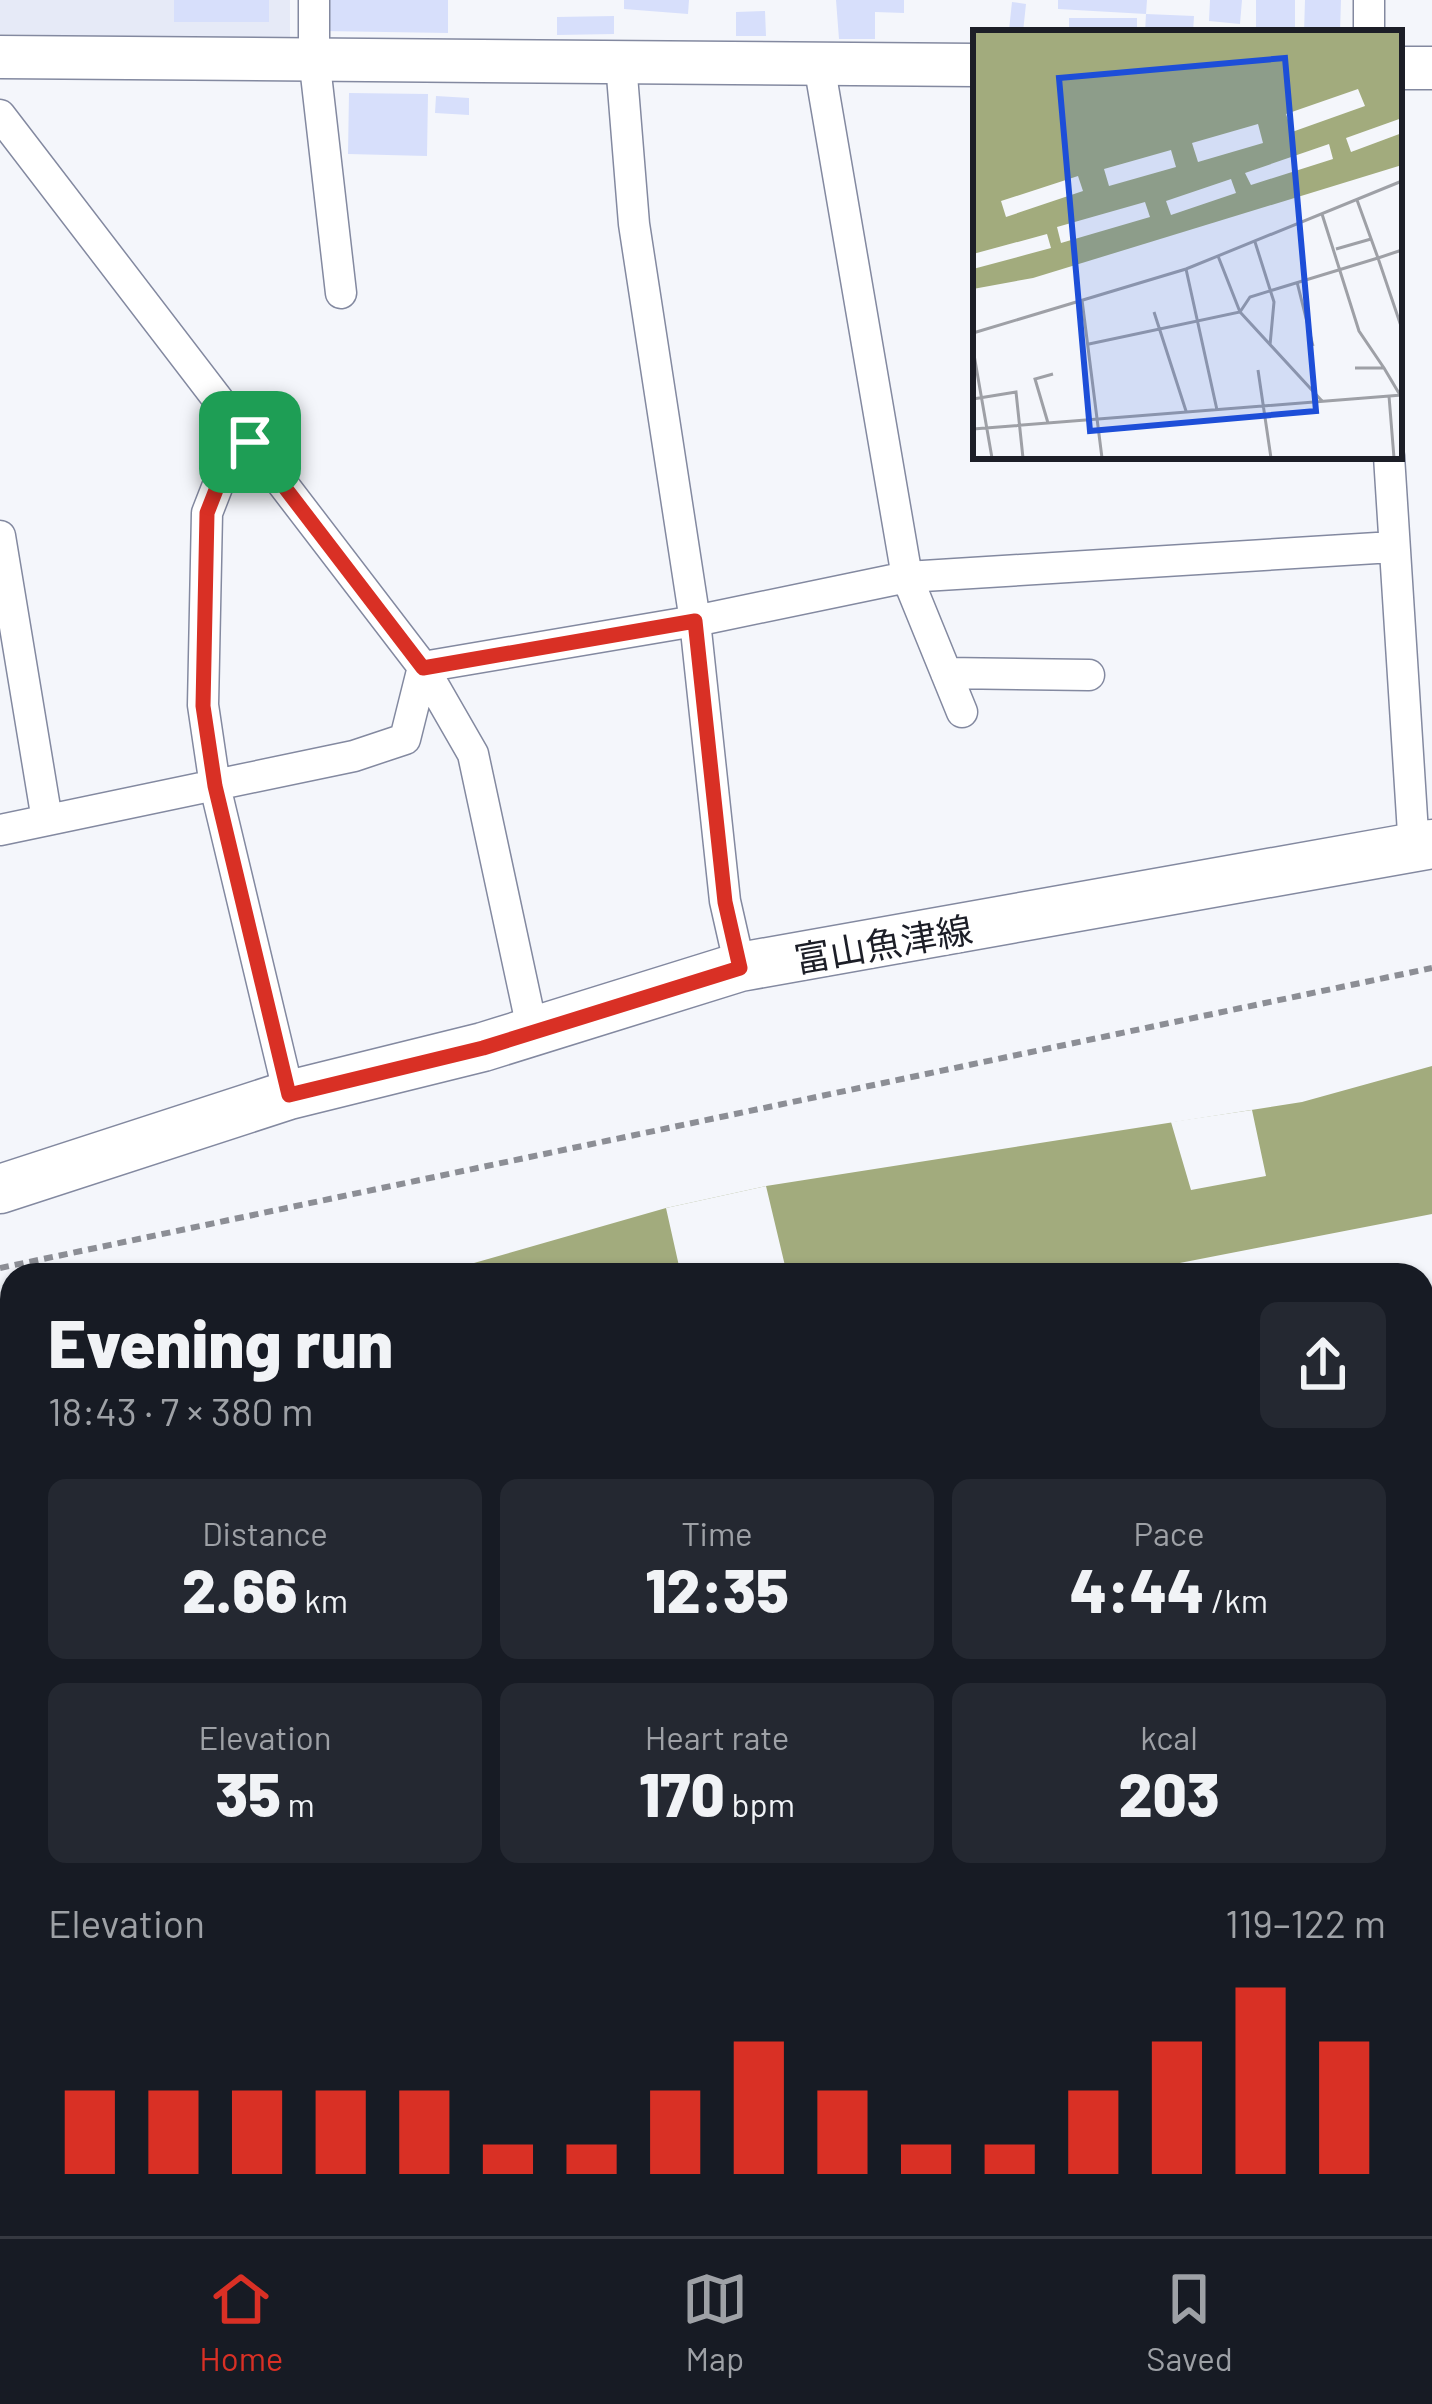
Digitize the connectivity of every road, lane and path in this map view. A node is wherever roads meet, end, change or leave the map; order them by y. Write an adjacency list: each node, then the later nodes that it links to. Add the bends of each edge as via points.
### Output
1 (314, 0): 3 (street)
2 (0, 57): 3 (street)
3 (314, 57): 4 (street); 8 (street)
4 (621, 63): 5 (street); 14 (street, via 634,224)
5 (819, 64): 6 (street); 13 (street)
6 (973, 65)
7 (0, 115): 9 (street)
8 (341, 292)
9 (250, 442): 15 (street); 19 (street, via 223,472 207,513 203,706)
10 (1389, 459): 12 (street)
11 (0, 536): 20 (street)
12 (1394, 547): 13 (street); 22 (street)
13 (907, 577): 14 (street); 16 (street)
14 (695, 621): 15 (street); 23 (street, via 725,902)
15 (423, 668): 19 (street, via 405,740); 25 (street, via 473,754)
16 (946, 673): 17 (street); 18 (street)
17 (1089, 675)
18 (962, 712)
19 (215, 786): 20 (street); 26 (street)
20 (47, 820): 21 (street)
21 (0, 830)
22 (1423, 847): 23 (main road, 富山魚津線)
23 (740, 968): 25 (main road, 富山魚津線)
24 (1432, 968): 28 (path)
25 (533, 1033): 26 (main road, 富山魚津線)
26 (289, 1095): 27 (main road, 富山魚津線)
27 (0, 1189)
28 (24, 1263)

